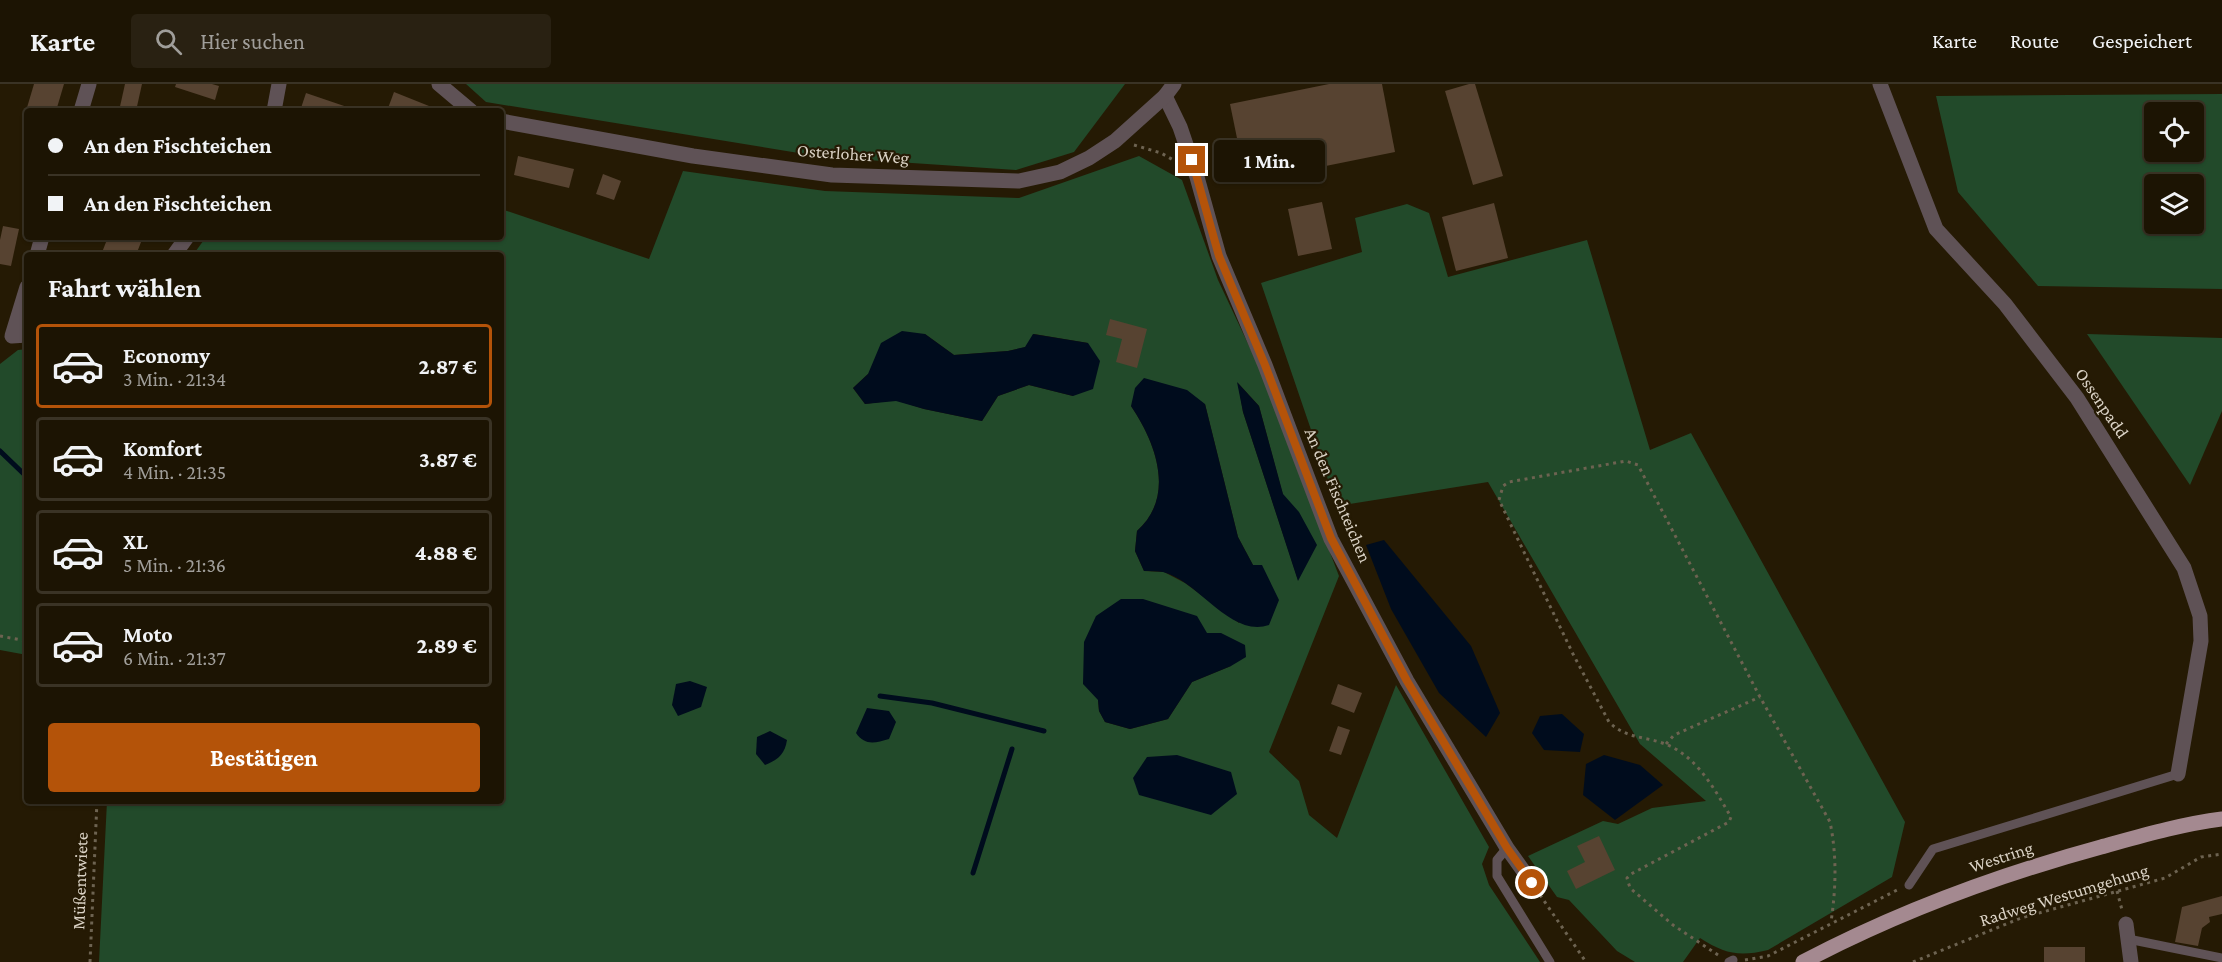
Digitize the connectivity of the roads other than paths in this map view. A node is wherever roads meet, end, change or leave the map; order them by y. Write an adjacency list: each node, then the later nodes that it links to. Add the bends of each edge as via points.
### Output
1 (89, 84): 6 (street)
2 (279, 84): 7 (street)
3 (439, 84): 8 (street)
4 (1880, 84): 12 (street, Ossenpadd, via 1936,229 2005,304 2077,398 2184,568 2200,616 2201,641)
5 (1170, 90): 9 (street, Osterloher Weg, via 1115,141 1089,158 1060,172 1019,181 832,175 693,156); 14 (street, An den Fischteichen, via 1219,256 1331,538 1407,681)
6 (82, 108)
7 (275, 108)
8 (467, 108)
9 (504, 123)
10 (24, 298): 11 (street)
11 (13, 338)
12 (2178, 774): 16 (lane, via 1933,849)
13 (2222, 819): 20 (main road, Westring, via 2125,840 1964,889 1885,921)
14 (1507, 848): 15 (street, An den Fischteichen); 19 (lane, via 1497,860 1497,876)
15 (1532, 883)
16 (1909, 885)
17 (2127, 932): 18 (lane); 21 (street)
18 (2222, 958)
19 (1550, 962)
20 (1803, 962)
21 (2131, 962)

